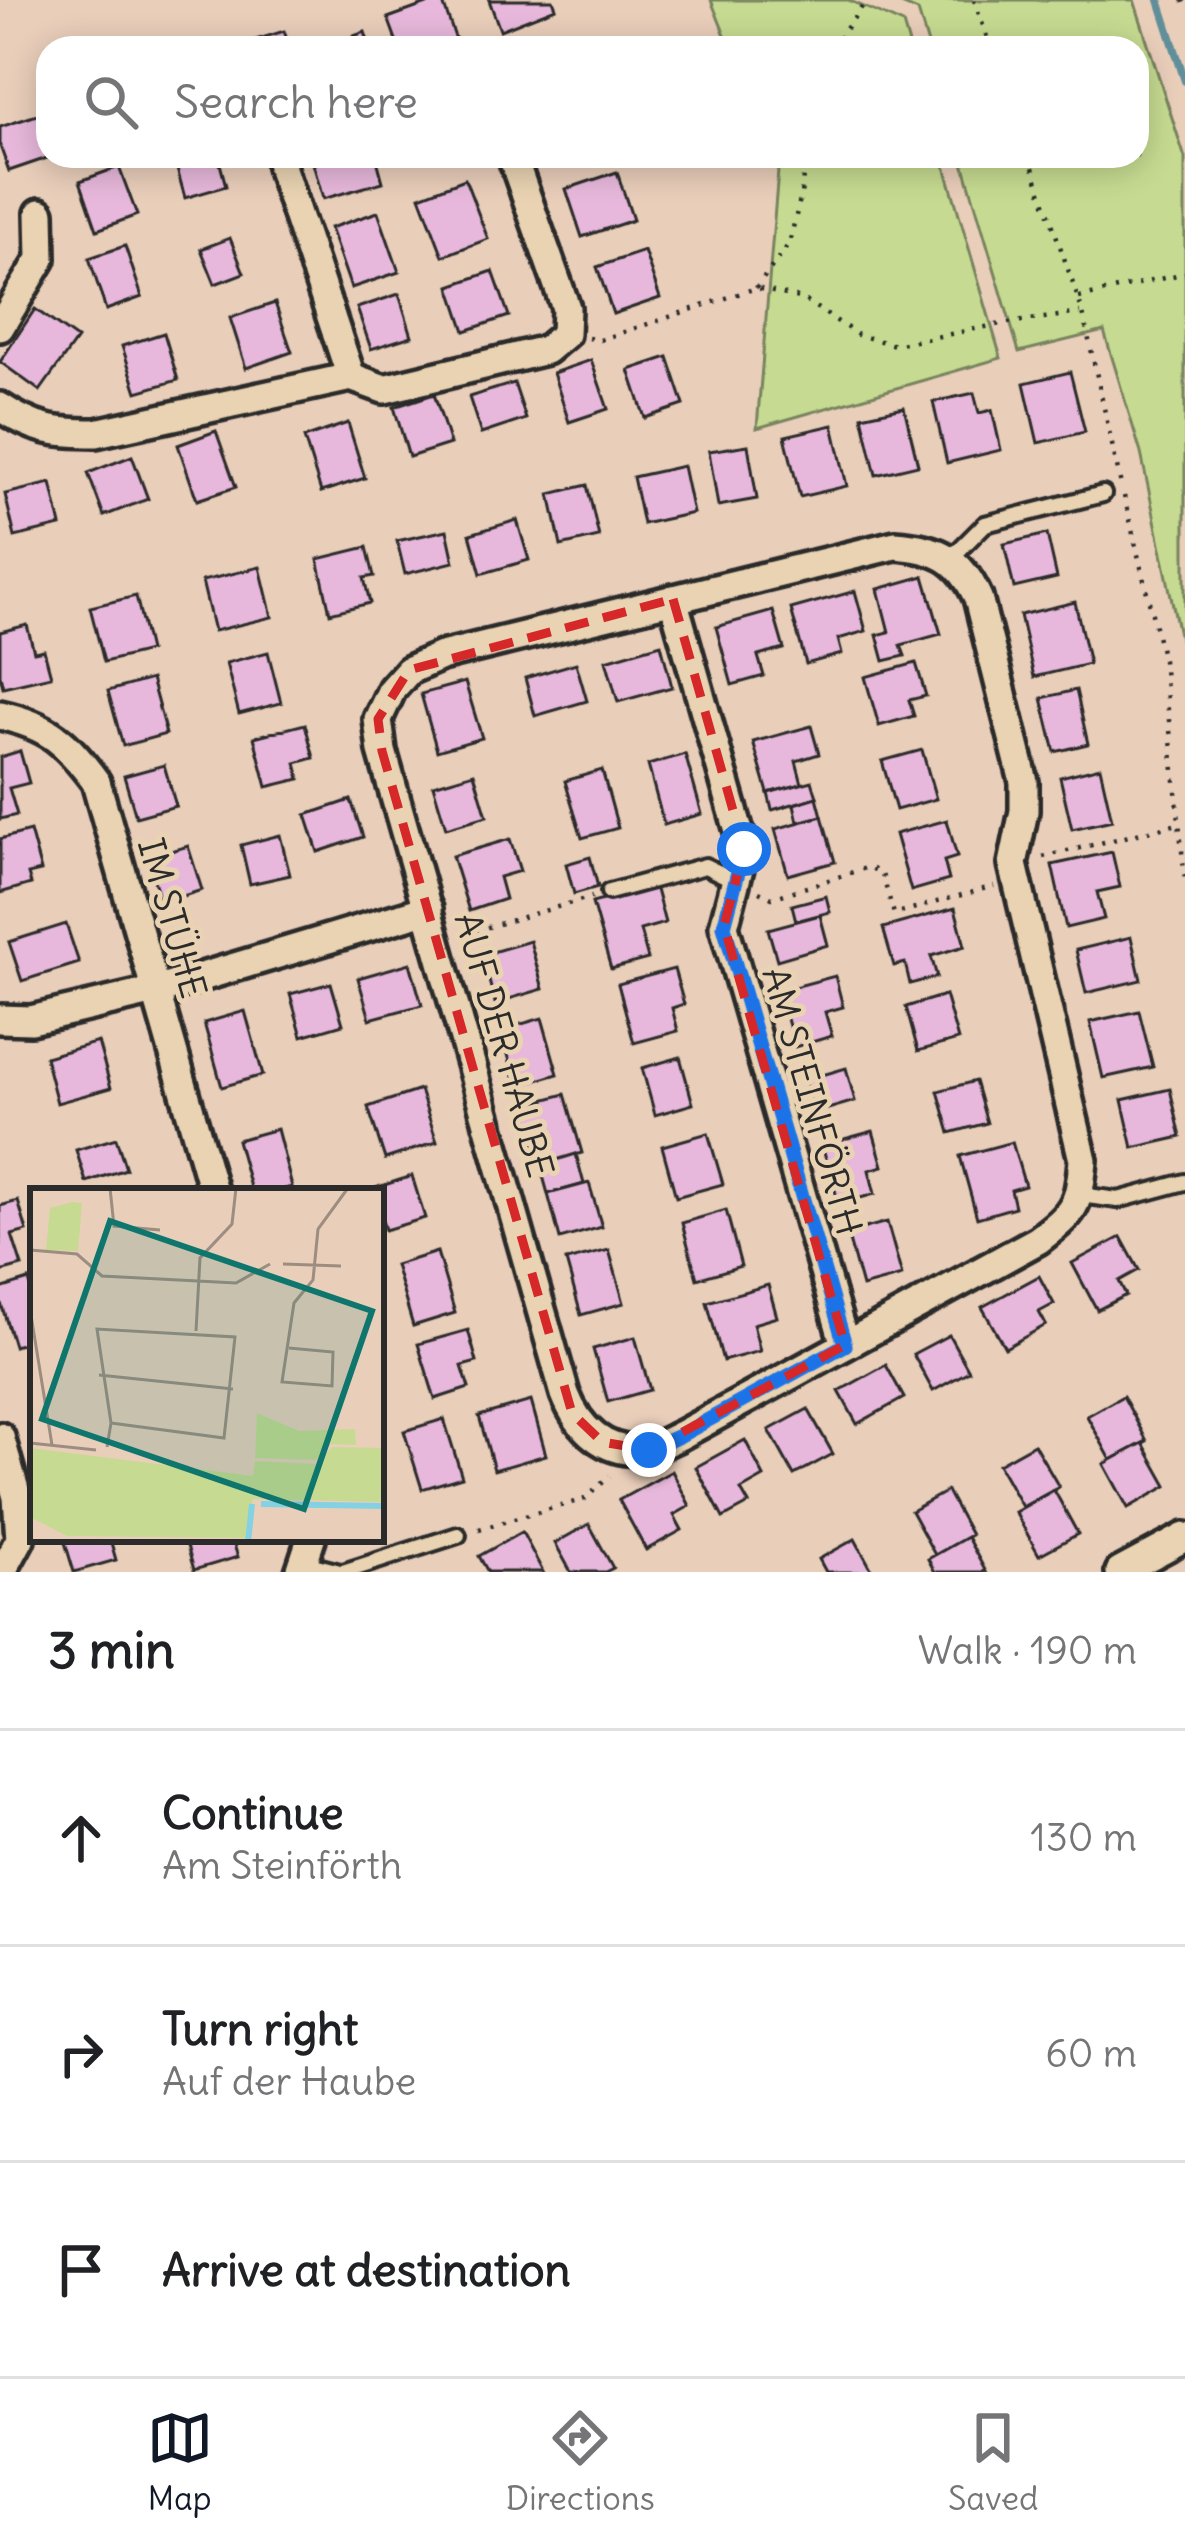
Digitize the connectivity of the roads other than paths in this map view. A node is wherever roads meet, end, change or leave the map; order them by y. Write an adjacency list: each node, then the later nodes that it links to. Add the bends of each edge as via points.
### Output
1 (282, 168): 5 (street)
2 (516, 168): 5 (street, via 566,308 565,334 546,350 384,389)
3 (40, 214): 4 (street, via 41,259)
4 (0, 327)
5 (351, 377): 6 (street, via 96,433 58,434)
6 (0, 407)
7 (1103, 494): 8 (lane, via 985,524)
8 (950, 559): 9 (street, AUF DER HAUBE, via 896,545); 18 (street, via 978,598 1024,782 1015,872 1083,1160)
9 (674, 599): 11 (street, AM STEINFÖRTH, via 744,849); 13 (street, AUF DER HAUBE, via 441,656 409,670 392,689 378,719 382,751)
10 (0, 715): 14 (street, IM STÜHE, via 68,744 96,782)
11 (736, 881): 12 (lane, via 704,866); 19 (street, AM STEINFÖRTH, via 724,926)
12 (609, 892)
13 (428, 910): 14 (street); 19 (street, AUF DER HAUBE, via 572,1413 583,1428 624,1450 649,1450)
14 (155, 991): 15 (street, via 31,1020); 17 (street, IM STÜHE)
15 (0, 1019)
16 (1185, 1182): 18 (lane, via 1118,1200)
17 (212, 1188)
18 (1080, 1196): 19 (street, via 1038,1240)
19 (845, 1345)
20 (0, 1437): 24 (street, via 20,1540)
21 (458, 1534): 25 (lane)
22 (1185, 1537): 26 (street)
23 (305, 1558): 25 (lane)
24 (2, 1572)
25 (342, 1572)
26 (1120, 1572)

